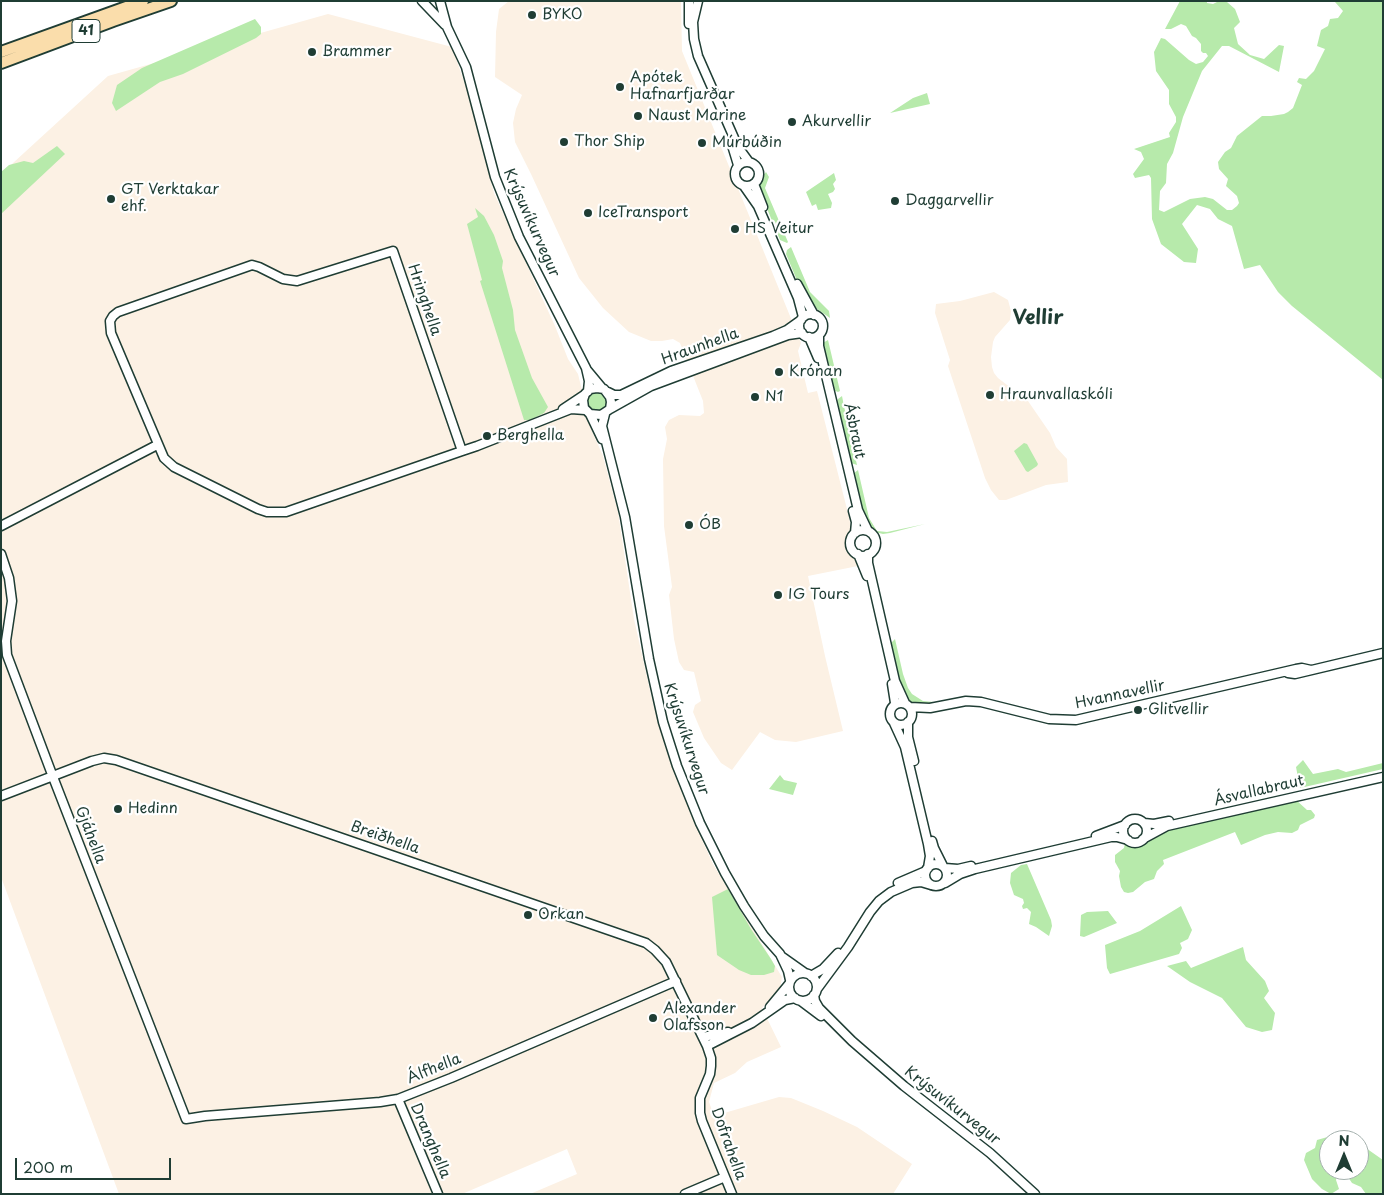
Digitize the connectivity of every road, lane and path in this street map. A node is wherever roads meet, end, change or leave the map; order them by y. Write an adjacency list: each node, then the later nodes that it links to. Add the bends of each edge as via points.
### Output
1 (143, 1): 8 (highway, 41)
2 (171, 1): 9 (highway, 41)
3 (422, 1): 7 (street, Krýsuvíkurvegur)
4 (440, 1): 7 (street, Krýsuvíkurvegur)
5 (689, 1): 11 (street, via 689,40 693,56)
6 (698, 1): 10 (street, via 693,29 698,56 738,147)
7 (447, 27): 18 (street, Krýsuvíkurvegur, via 466,67 489,159 511,220)
8 (1, 52)
9 (1, 63)
10 (749, 162): 11 (street); 12 (street, via 758,170)
11 (738, 165): 13 (street, via 734,171 735,178)
12 (754, 184): 13 (street); 14 (street, via 792,273)
13 (744, 186): 15 (street, via 758,206 798,298)
14 (814, 315): 15 (street); 17 (street, via 823,324)
15 (802, 319): 16 (street, via 800,328); 19 (street, Hraunhella, via 773,336 671,371 621,395)
16 (805, 335): 17 (street); 21 (street, Hraunhella, via 788,335 651,386); 29 (street, Ásbraut, via 820,363 855,516)
17 (819, 335): 28 (street, Ásbraut, via 858,510)
18 (586, 368): 19 (street, Krýsuvíkurvegur); 20 (street, Krýsuvíkurvegur, via 589,382)
19 (605, 390): 20 (street, via 595,388); 21 (street, via 611,400)
20 (586, 393): 22 (street, via 583,403); 23 (street)
21 (607, 411): 22 (street, via 597,416); 26 (street, Krýsuvíkurvegur, via 602,426)
22 (587, 412): 23 (street, via 574,409); 26 (street, Krýsuvíkurvegur)
23 (546, 419): 25 (street)
24 (158, 445): 25 (street, Hringhella, via 164,458 174,467 258,509 278,513); 25 (street, Hringhella, via 111,333 113,316 252,265 297,282 393,251); 27 (street)
25 (462, 451)
26 (609, 452): 51 (street, Krýsuvíkurvegur, via 628,532 656,693 677,766 700,824 725,873 756,924)
27 (1, 526)
28 (868, 531): 29 (street); 32 (street, via 874,536 875,544)
29 (855, 532): 31 (street, via 850,544)
30 (1, 554): 40 (street, Gjáhella, via 12,601 7,655)
31 (858, 554): 32 (street); 34 (street, via 866,575)
32 (868, 554): 35 (street, via 895,681)
33 (1383, 653): 36 (street, Hvannavellir, via 1076,720 1050,719 982,702 966,701)
34 (895, 703): 35 (street); 38 (street, via 889,714)
35 (908, 705): 36 (street, Hvannavellir); 37 (street, via 912,713)
36 (930, 708): 37 (street, Hvannavellir)
37 (909, 721): 38 (street, via 903,725); 47 (street, via 908,737 934,848)
38 (894, 723): 48 (street, via 905,747 929,852)
39 (1383, 772): 43 (street, Ásvallabraut, via 1166,822)
40 (53, 777): 42 (street, Breiðhella); 53 (street, Breiðhella, via 92,761 116,760 636,939 651,946 661,956); 63 (street, Gjáhella)
41 (1383, 777): 45 (street, Ásvallabraut, via 1172,824)
42 (1, 796)
43 (1144, 823): 44 (street, via 1134,819); 45 (street, via 1146,833)
44 (1125, 825): 46 (street, via 1124,834); 47 (street, via 1078,841 958,869)
45 (1143, 839): 46 (street, via 1136,842)
46 (1128, 840): 49 (street, via 1111,837 969,871)
47 (944, 867): 48 (street, via 935,864); 49 (street, via 948,874)
48 (927, 870): 50 (street, via 926,881); 52 (street, via 889,888 875,899 832,960 821,971)
49 (945, 883): 50 (street, via 937,887)
50 (931, 885): 55 (street, via 912,883 897,888 879,901)
51 (780, 954): 52 (street, Krýsuvíkurvegur); 54 (street, Krýsuvíkurvegur)
52 (808, 974): 54 (street, via 797,974); 55 (street, via 816,982)
53 (676, 981): 59 (street, Breiðhella); 62 (street, Álfhella)
54 (790, 982): 56 (street, via 790,993); 57 (street)
55 (816, 992): 56 (street, via 809,1000); 60 (street, Krýsuvíkurvegur, via 815,1001 819,1008)
56 (798, 1000): 57 (street, via 785,1000); 60 (street, Krýsuvíkurvegur)
57 (768, 1011): 58 (street)
58 (735, 1032): 59 (street); 61 (street)
59 (703, 1037): 61 (street, Breiðhella)
60 (852, 1041): 68 (street, Krýsuvíkurvegur, via 990,1153)
61 (707, 1046): 64 (street, Dofrahella, via 711,1066 700,1098 700,1113)
62 (398, 1099): 63 (street, Álfhella); 65 (street, Dranghella)
63 (186, 1119)
64 (725, 1177): 66 (street); 67 (street, Dofrahella)
65 (438, 1194)
66 (685, 1194)
67 (732, 1194)
68 (1035, 1194)

